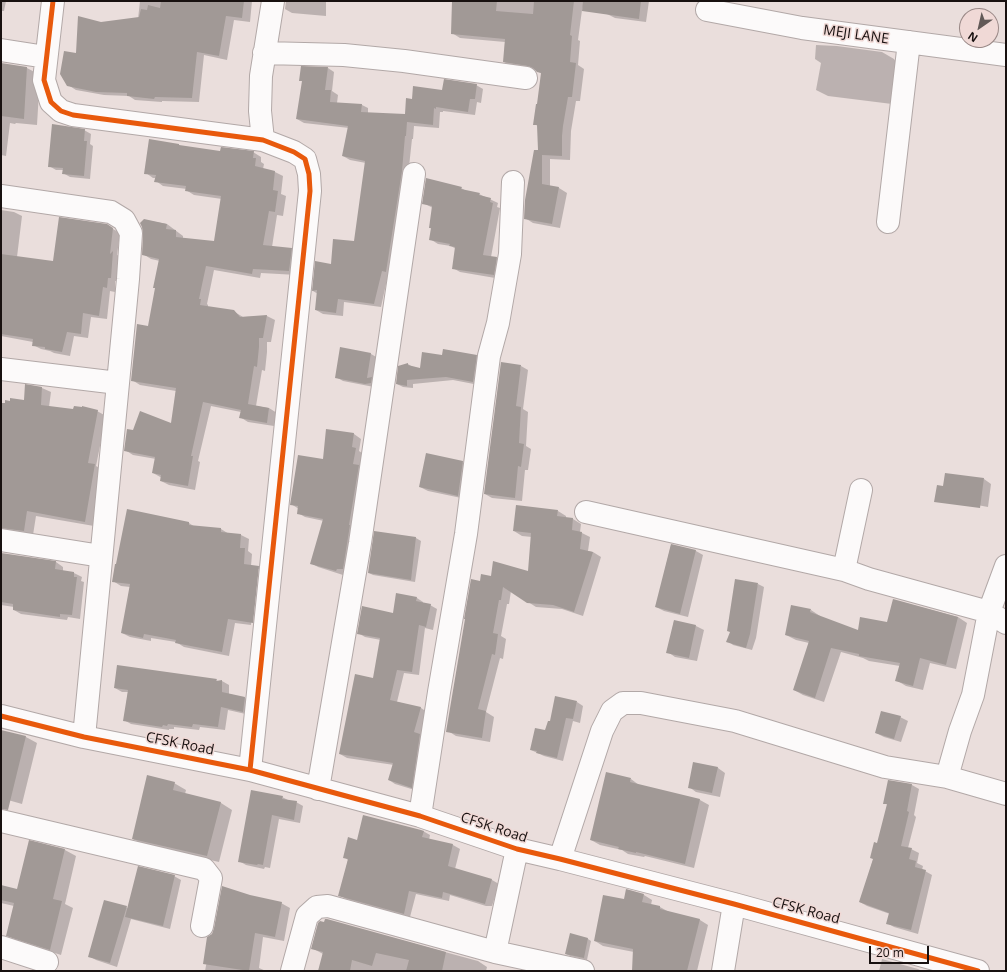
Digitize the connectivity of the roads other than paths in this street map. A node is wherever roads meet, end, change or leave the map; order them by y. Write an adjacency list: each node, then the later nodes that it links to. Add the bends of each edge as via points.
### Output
1 (53, 1): 8 (street)
2 (273, 1): 6 (street)
3 (707, 10): 4 (street, MEJI LANE, via 802,28)
4 (909, 42): 7 (street, MEJI LANE); 14 (street)
5 (1, 50): 8 (street)
6 (264, 53): 9 (street, via 358,56); 10 (street, via 260,111)
7 (1006, 55)
8 (46, 57): 10 (street, via 44,80 51,102 61,111 72,115)
9 (526, 78)
10 (263, 140): 26 (street, via 294,152 305,160 310,191)
11 (414, 174): 28 (street, via 360,543)
12 (513, 182): 30 (street, via 510,254 498,323 488,356 466,534)
13 (1, 196): 16 (street, via 111,212 124,220 131,233)
14 (888, 222)
15 (1, 369): 16 (street)
16 (118, 383): 20 (street)
17 (861, 490): 22 (street)
18 (586, 512): 22 (street)
19 (1, 540): 20 (street)
20 (102, 556): 25 (street)
21 (1006, 566): 23 (street)
22 (844, 570): 23 (street, via 869,580)
23 (998, 617): 27 (street)
24 (1, 716): 25 (street, CFSK Road)
25 (84, 737): 26 (street, CFSK Road)
26 (250, 770): 28 (street, CFSK Road)
27 (947, 777): 29 (street); 33 (street, via 885,767 735,721 641,703 623,703 612,711 602,731)
28 (318, 788): 30 (street, CFSK Road)
29 (1006, 794)
30 (420, 816): 32 (street, CFSK Road)
31 (1, 821): 35 (street, via 204,870 211,878)
32 (517, 849): 33 (street, CFSK Road); 37 (street)
33 (560, 859): 34 (street, CFSK Road)
34 (734, 904): 41 (street); 42 (street, CFSK Road)
35 (202, 926)
36 (1, 947): 38 (street)
37 (495, 952): 39 (street, via 328,906 317,907 307,916); 40 (street)
38 (47, 962)
39 (292, 971)
40 (584, 971)
41 (723, 971)
42 (978, 971)

